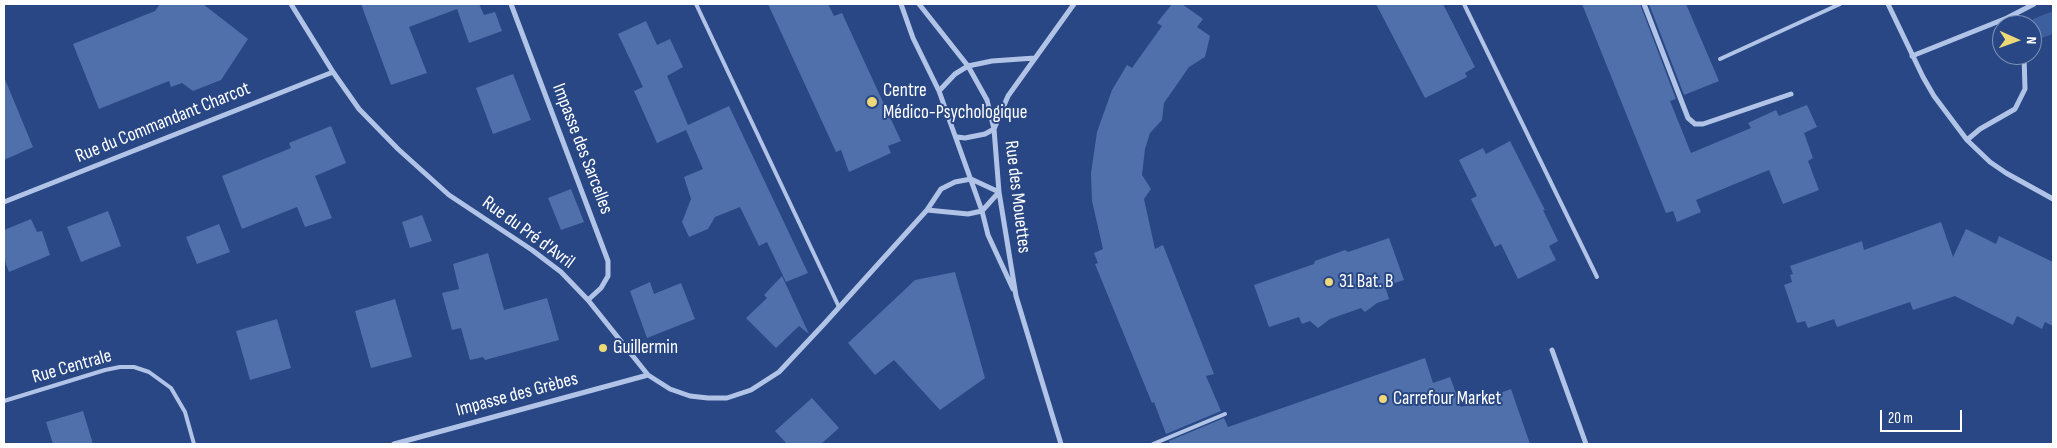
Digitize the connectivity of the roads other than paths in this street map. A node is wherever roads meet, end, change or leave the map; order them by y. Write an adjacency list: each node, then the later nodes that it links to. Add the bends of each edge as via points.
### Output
1 (291, 4): 19 (street, Rue du Pré d'Avril)
2 (511, 4): 33 (street, Impasse des Sarcelles, via 608,261 608,276)
3 (696, 4): 34 (lane)
4 (902, 4): 20 (street, Rue des Mouettes, via 913,38)
5 (919, 4): 18 (street, Rue des Mouettes)
6 (1074, 4): 15 (street)
7 (1464, 4): 31 (lane)
8 (1644, 4): 21 (street, via 1688,118 1695,124)
9 (1840, 4): 16 (lane)
10 (1888, 4): 14 (street)
11 (2034, 4): 12 (street)
12 (2013, 15)
13 (1992, 24): 14 (street)
14 (1912, 56): 24 (street, via 1934,96)
15 (1035, 58): 18 (street); 22 (street, via 1008,96)
16 (1720, 59)
17 (2025, 65): 24 (street, via 2026,89 2015,109)
18 (968, 66): 20 (street); 22 (street, Rue des Mouettes, via 987,100)
19 (333, 72): 28 (street, Rue du Commandant Charcot); 33 (street, Rue du Pré d'Avril, via 359,109 398,149 450,195 560,272)
20 (939, 91): 23 (street, Rue des Mouettes)
21 (1791, 94)
22 (994, 129): 23 (street, via 985,134); 26 (street, Rue des Mouettes)
23 (957, 138): 25 (street, Rue des Mouettes)
24 (1967, 140): 27 (street, via 2006,173)
25 (971, 179): 26 (street); 29 (street, Rue du Pré d'Avril, via 941,189); 30 (street, Rue des Mouettes)
26 (999, 192): 30 (street); 32 (street, Rue des Mouettes)
27 (2053, 199)
28 (4, 202)
29 (926, 210): 30 (street, via 968,214); 34 (street, Rue du Pré d'Avril)
30 (982, 211): 32 (street, Rue des Mouettes, via 988,235)
31 (1597, 277)
32 (1016, 296): 41 (street, Rue des Mouettes)
33 (588, 300): 36 (street, Rue du Pré d'Avril)
34 (839, 307): 36 (street, Rue du Pré d'Avril, via 779,372 751,390 727,398 690,396 670,389)
35 (1552, 350): 43 (street)
36 (648, 375): 40 (street, Impasse des Grèbes)
37 (4, 401): 39 (lane, Rue Centrale, via 105,370 134,367 149,372 171,388 185,412)
38 (1224, 414): 42 (lane)
39 (194, 444)
40 (394, 444)
41 (1061, 444)
42 (1153, 444)
43 (1586, 444)

